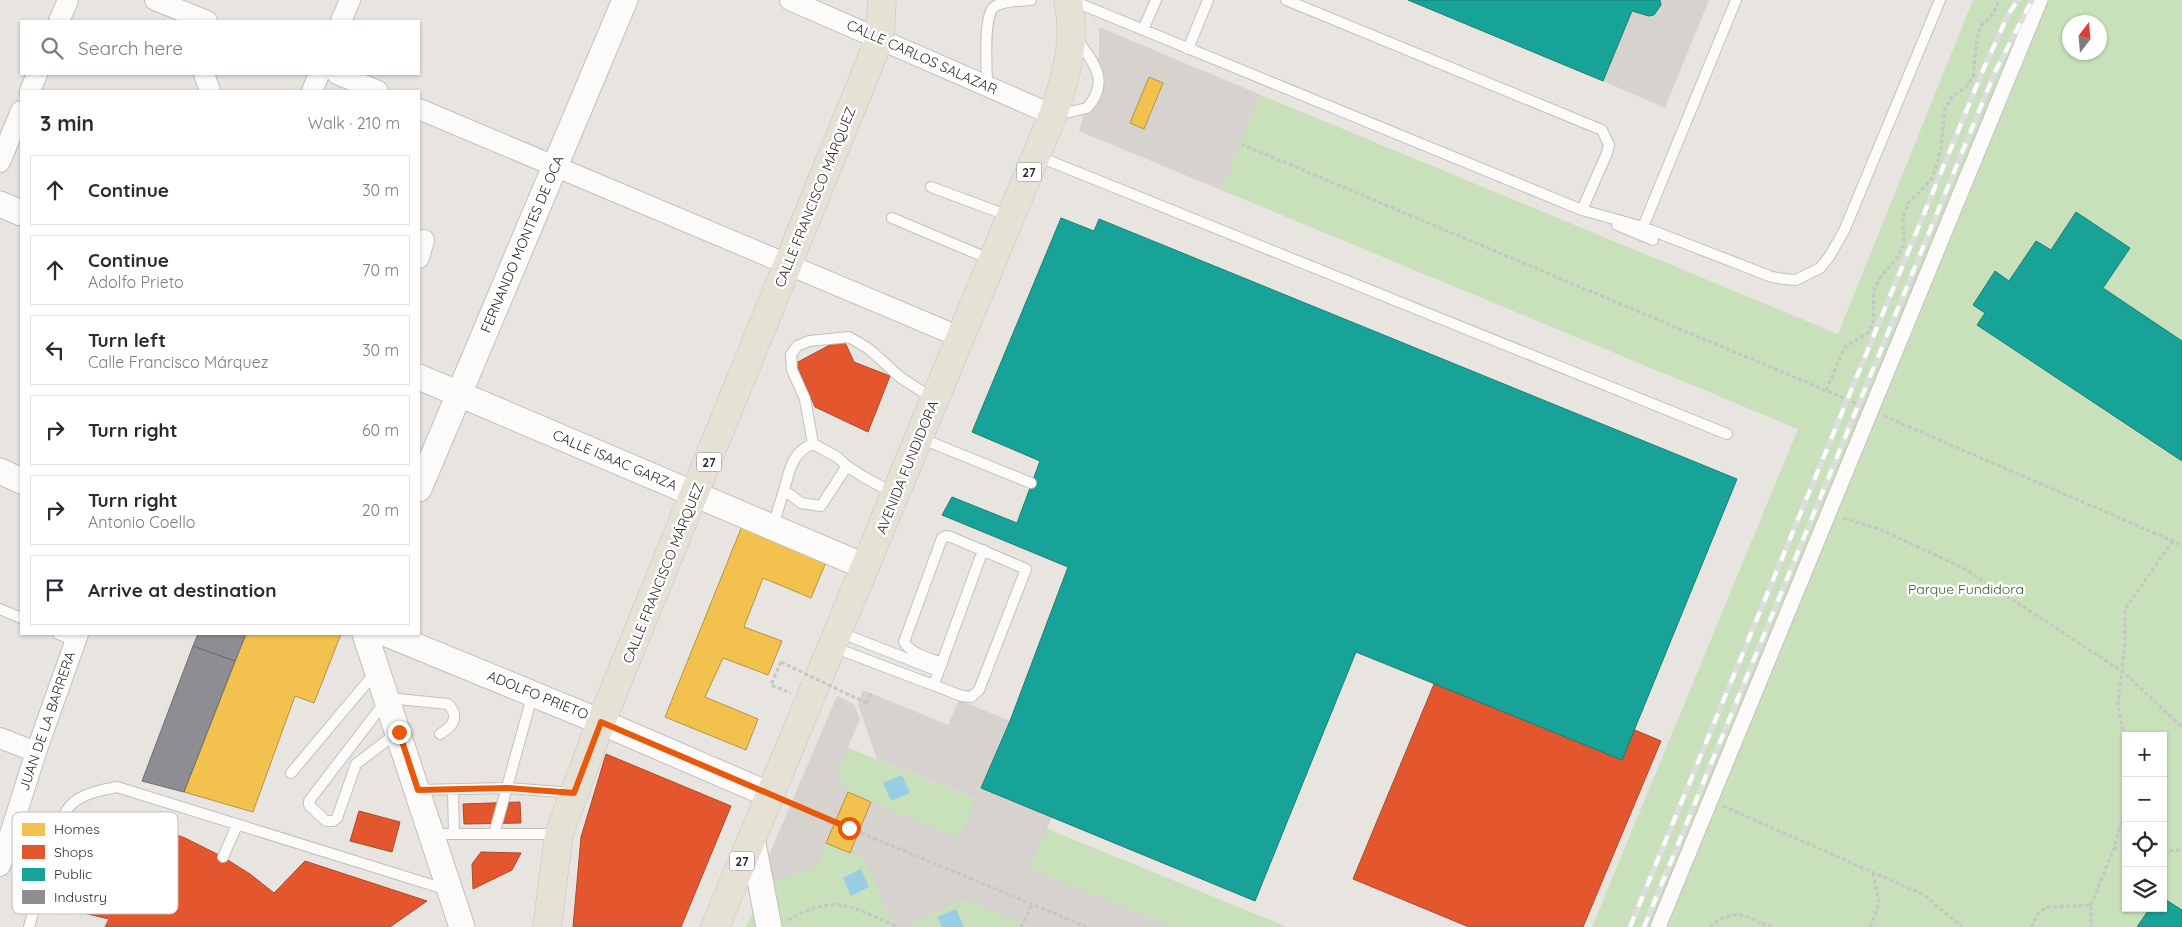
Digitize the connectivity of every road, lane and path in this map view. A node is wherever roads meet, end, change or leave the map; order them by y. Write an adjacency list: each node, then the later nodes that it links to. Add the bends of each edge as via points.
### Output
1 (68, 0): 17 (street)
2 (155, 0): 16 (street)
3 (350, 0): 19 (street)
4 (625, 0): 38 (street, FERNANDO MONTES DE OCA)
5 (790, 0): 21 (street, CALLE CARLOS SALAZAR)
6 (882, 0): 21 (main road, CALLE FRANCISCO MÁRQUEZ / 27)
7 (1031, 0): 27 (lane, via 1005,2 994,7 989,17)
8 (1156, 0): 20 (lane)
9 (1208, 0): 22 (lane)
10 (1286, 0): 41 (lane, via 1602,130 1609,145 1607,153)
11 (1736, 0): 45 (lane)
12 (1940, 0): 45 (lane, via 1844,231 1820,268 1796,280 1772,277)
13 (2000, 0): 51 (path, via 1993,14 1981,26 1973,77 1945,108 1942,148 1936,168 1930,181 1909,202 1903,217 1904,244 1874,290 1873,323 1868,333 1845,347)
14 (2040, 0): 54 (street)
15 (1075, 8): 20 (lane); 34 (main road, AVENIDA FUNDIDORA / 27, via 1068,72)
16 (185, 11): 18 (street)
17 (59, 20)
18 (205, 20)
19 (341, 20)
20 (1143, 30): 22 (lane)
21 (880, 38): 27 (street, CALLE CARLOS SALAZAR); 48 (main road, CALLE FRANCISCO MÁRQUEZ / 27)
22 (1188, 48): 41 (lane)
23 (37, 75): 28 (street)
24 (204, 75): 29 (street)
25 (319, 75): 30 (street)
26 (339, 75): 31 (street)
27 (987, 86): 34 (street, CALLE CARLOS SALAZAR)
28 (30, 90)
29 (210, 90)
30 (312, 90)
31 (376, 90)
32 (420, 109): 38 (street)
33 (20, 113): 37 (street)
34 (1053, 116): 36 (main road, AVENIDA FUNDIDORA / 27)
35 (1241, 144): 51 (path)
36 (1036, 156): 43 (main road, AVENIDA FUNDIDORA / 27); 55 (lane)
37 (0, 162)
38 (554, 166): 48 (street); 52 (street, FERNANDO MONTES DE OCA)
39 (931, 186): 43 (lane)
40 (0, 204): 42 (street)
41 (1582, 210): 45 (lane); 46 (lane)
42 (20, 213)
43 (1010, 217): 47 (main road, AVENIDA FUNDIDORA / 27)
44 (892, 218): 47 (lane)
45 (1643, 227)
46 (1653, 240)
47 (992, 260): 49 (main road, AVENIDA FUNDIDORA / 27)
48 (788, 266): 49 (street); 64 (main road, CALLE FRANCISCO MÁRQUEZ / 27)
49 (960, 337): 53 (main road, AVENIDA FUNDIDORA / 27)
50 (420, 378): 52 (street, CALLE ISAAC GARZA)
51 (1826, 390): 54 (path)
52 (458, 394): 62 (street, FERNANDO MONTES DE OCA); 64 (street, CALLE ISAAC GARZA)
53 (935, 399): 56 (main road, AVENIDA FUNDIDORA / 27); 57 (lane, via 901,378 869,349 849,337 809,341 797,346 791,355 792,370 804,399)
54 (1871, 410): 66 (street); 68 (path)
55 (1727, 434)
56 (919, 438): 61 (lane); 65 (main road, AVENIDA FUNDIDORA / 27)
57 (813, 444): 58 (lane); 63 (lane, via 802,448 794,458)
58 (847, 466): 63 (lane, via 821,506 801,503); 65 (lane)
59 (0, 472): 60 (street)
60 (20, 480)
61 (1031, 482)
62 (420, 487)
63 (784, 490): 67 (lane)
64 (696, 494): 67 (street, CALLE ISAAC GARZA); 86 (main road, CALLE FRANCISCO MÁRQUEZ / 27)
65 (896, 494): 71 (main road, AVENIDA FUNDIDORA / 27)
66 (1828, 514): 80 (path, via 1882,530 1965,569); 101 (street)
67 (773, 526): 71 (street, CALLE ISAAC GARZA)
68 (2173, 541): 69 (path); 80 (path, via 2125,609)
69 (2182, 545)
70 (983, 550): 78 (lane); 78 (lane, via 951,537 942,538 906,635 904,642 908,648); 81 (lane, via 1026,569 979,690 971,697 962,696)
71 (866, 567): 77 (main road, AVENIDA FUNDIDORA / 27)
72 (0, 609): 73 (lane)
73 (20, 618)
74 (365, 635): 79 (street)
75 (389, 635): 82 (street, ADOLFO PRIETO)
76 (70, 636): 93 (street, JUAN DE LA BARRERA)
77 (836, 639): 78 (lane); 81 (lane); 85 (main road, AVENIDA FUNDIDORA / 27)
78 (940, 667): 81 (lane)
79 (378, 670): 84 (street); 95 (lane)
80 (2122, 671): 87 (path); 89 (path, via 2118,704)
81 (934, 684)
82 (533, 693): 86 (street, ADOLFO PRIETO); 96 (lane)
83 (871, 694): 85 (path, bridge, via 866,703 781,662 771,685)
84 (388, 698): 88 (street); 90 (lane, via 448,704 454,713 454,722); 92 (lane)
85 (810, 701): 100 (main road, AVENIDA FUNDIDORA / 27)
86 (601, 722): 99 (main road, CALLE FRANCISCO MÁRQUEZ / 27); 100 (street, ADOLFO PRIETO)
87 (2182, 727)
88 (399, 732): 94 (lane); 98 (street)
89 (2123, 732)
90 (440, 734)
91 (0, 738): 93 (street)
92 (348, 750): 94 (lane); 94 (lane, via 308,802 326,821 337,818)
93 (36, 752): 102 (street, JUAN DE LA BARRERA)
94 (356, 764)
95 (291, 773)
96 (507, 788): 97 (lane); 99 (lane); 108 (lane)
97 (453, 789): 98 (lane); 107 (lane)
98 (418, 790): 107 (street)
99 (574, 793): 109 (main road, CALLE FRANCISCO MÁRQUEZ / 27)
100 (770, 795): 110 (main road, AVENIDA FUNDIDORA / 27); 119 (path)
101 (1710, 800): 117 (path); 131 (street)
102 (16, 812)
103 (66, 812): 106 (lane, via 72,803 94,792 116,787)
104 (2122, 819): 111 (path)
105 (12, 824): 115 (street, JUAN DE LA BARRERA)
106 (237, 824): 116 (lane); 118 (lane)
107 (443, 834): 108 (lane); 118 (street)
108 (494, 834): 109 (lane)
109 (559, 834): 126 (main road, CALLE FRANCISCO MÁRQUEZ / 27)
110 (752, 838): 123 (street); 127 (main road, AVENIDA FUNDIDORA / 27)
111 (2114, 848): 112 (path); 120 (path)
112 (2122, 848)
113 (2182, 850): 114 (path)
114 (2167, 851)
115 (1, 857)
116 (223, 857)
117 (1873, 872): 135 (path, via 1880,903); 136 (path, via 1924,895)
118 (450, 890): 125 (street)
119 (1032, 904): 129 (path); 130 (path)
120 (2091, 905): 137 (path, via 2049,907 2040,911); 138 (path)
121 (33, 914): 124 (lane)
122 (1759, 922): 132 (path, via 1740,914 1720,917); 133 (path); 134 (path)
123 (778, 924): 128 (path, via 818,905 834,904 852,907)
124 (29, 927)
125 (462, 927)
126 (547, 927)
127 (714, 927)
128 (897, 927)
129 (1021, 927)
130 (1087, 927)
131 (1658, 927)
132 (1710, 927)
133 (1764, 927)
134 (1772, 927)
135 (1870, 927)
136 (1962, 927)
137 (2031, 927)
138 (2091, 927)

